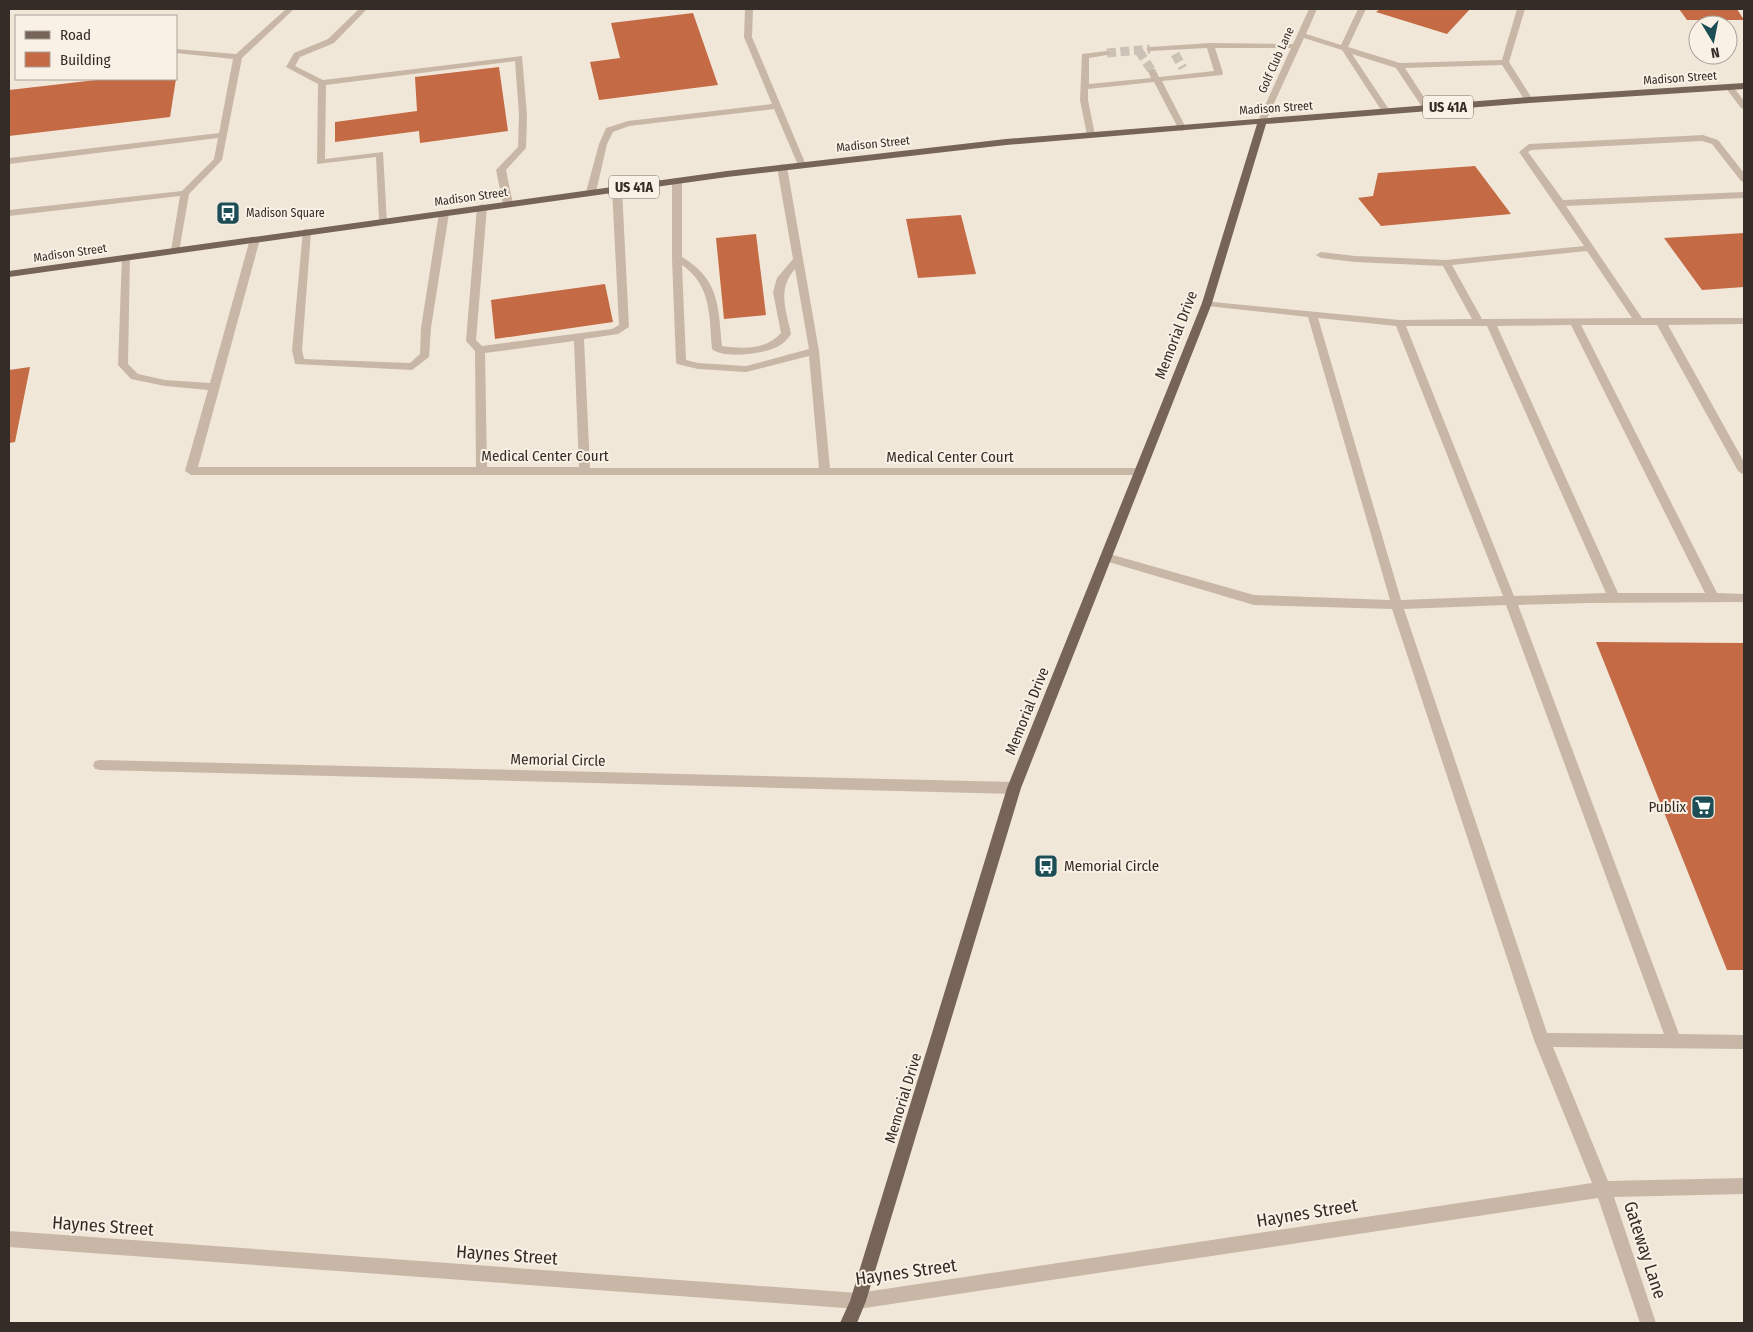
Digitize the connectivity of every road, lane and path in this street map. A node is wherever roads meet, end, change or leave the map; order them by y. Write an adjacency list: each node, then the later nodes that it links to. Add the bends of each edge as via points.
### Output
1 (290, 9): 14 (street)
2 (363, 9): 20 (street, via 331,41 297,55 290,67)
3 (749, 9): 25 (street, via 748,37)
4 (1313, 9): 7 (street, Golf Club Lane)
5 (1362, 9): 10 (street)
6 (1521, 9): 15 (street)
7 (1301, 36): 9 (street, Golf Club Lane); 10 (street)
8 (1210, 45): 9 (street); 11 (street, via 1174,51); 19 (street, via 1219,73)
9 (1296, 46): 29 (street, Golf Club Lane)
10 (1344, 48): 16 (street); 28 (street)
11 (1150, 49)
12 (178, 51): 14 (street)
13 (1107, 53): 23 (street, via 1085,56)
14 (238, 57): 31 (street)
15 (1505, 62): 16 (street); 24 (street)
16 (1399, 66): 27 (street)
17 (1183, 68): 19 (street)
18 (1154, 76): 19 (street); 23 (street); 30 (street)
19 (1188, 76)
20 (322, 83): 42 (street, via 519,58 522,148 501,170); 47 (street, via 320,162 380,154)
21 (1744, 86): 22 (main road, Madison Street / US 41A)
22 (1729, 87): 24 (main road, Madison Street / US 41A); 26 (street)
23 (1084, 88): 32 (street)
24 (1529, 100): 27 (main road, Madison Street / US 41A)
25 (777, 106): 34 (street); 39 (street, via 628,124 609,130)
26 (1744, 106)
27 (1427, 108): 28 (main road, Madison Street / US 41A)
28 (1386, 112): 29 (main road, Madison Street / US 41A)
29 (1262, 121): 30 (main road, Madison Street / US 41A); 58 (main road, Memorial Drive)
30 (1182, 128): 32 (main road, Madison Street / US 41A)
31 (222, 135): 33 (street); 40 (street, via 218,160)
32 (1091, 135): 34 (main road, Madison Street / US 41A)
33 (9, 161)
34 (802, 165): 35 (main road, Madison Street / US 41A)
35 (782, 167): 37 (main road, Madison Street / US 41A); 55 (street)
36 (1744, 179): 43 (street, via 1715,142 1703,138 1529,147 1523,152)
37 (677, 181): 38 (main road, Madison Street / US 41A); 54 (street)
38 (617, 189): 39 (main road, Madison Street / US 41A); 67 (street, via 624,327 614,332)
39 (591, 192): 42 (main road, Madison Street / US 41A)
40 (186, 193): 45 (street); 51 (street)
41 (1744, 195): 43 (street)
42 (508, 204): 44 (main road, Madison Street / US 41A)
43 (1560, 204): 50 (street)
44 (482, 208): 46 (main road, Madison Street / US 41A); 68 (street, via 471,341)
45 (9, 213)
46 (444, 213): 47 (main road, Madison Street / US 41A); 48 (street, via 426,328 425,355 412,367 299,362)
47 (384, 221): 48 (main road, Madison Street / US 41A)
48 (306, 232): 49 (main road, Madison Street / US 41A)
49 (255, 239): 51 (main road, Madison Street / US 41A); 70 (street, Medical Center Court)
50 (1590, 248): 56 (street); 62 (street)
51 (176, 250): 53 (main road, Madison Street / US 41A)
52 (1321, 255): 56 (street)
53 (126, 258): 57 (main road, Madison Street / US 41A); 70 (street, via 123,366 135,377)
54 (677, 258): 55 (street, via 705,281 713,305 717,348 739,352 780,343 786,334 778,292 782,278); 69 (street, via 681,362 746,369)
55 (799, 258): 69 (street)
56 (1446, 263): 65 (street)
57 (9, 274)
58 (1207, 303): 59 (street); 75 (main road, Memorial Drive)
59 (1312, 314): 64 (street); 81 (street, Gateway Lane)
60 (1744, 321): 63 (street)
61 (1574, 322): 62 (street); 66 (street); 78 (street)
62 (1640, 322): 63 (street)
63 (1661, 322): 72 (street)
64 (1400, 323): 65 (street); 80 (street)
65 (1479, 323): 66 (street)
66 (1491, 323): 77 (street)
67 (579, 337): 68 (street); 73 (street)
68 (480, 350): 71 (street)
69 (814, 351): 74 (street)
70 (214, 387): 71 (street, Medical Center Court, via 191,471)
71 (482, 471): 73 (street, Medical Center Court)
72 (1744, 471)
73 (585, 472): 74 (street, Medical Center Court)
74 (825, 472): 75 (street, Medical Center Court)
75 (1140, 472): 76 (main road, Memorial Drive)
76 (1106, 557): 81 (street, via 1254,600); 83 (main road, Memorial Drive)
77 (1614, 598): 78 (street); 80 (street)
78 (1713, 598): 79 (street)
79 (1744, 598)
80 (1510, 600): 81 (street); 85 (street)
81 (1397, 604): 84 (street, Gateway Lane)
82 (100, 765): 83 (street, Memorial Circle)
83 (1014, 788): 90 (main road, Memorial Drive)
84 (1542, 1040): 85 (street); 88 (street, Gateway Lane)
85 (1674, 1041): 86 (street)
86 (1744, 1042)
87 (1744, 1186): 88 (street, Haynes Street)
88 (1603, 1189): 90 (street, Haynes Street); 92 (street, Gateway Lane)
89 (9, 1239): 90 (street, Haynes Street)
90 (858, 1301): 91 (main road, Memorial Drive)
91 (849, 1323)
92 (1648, 1323)

